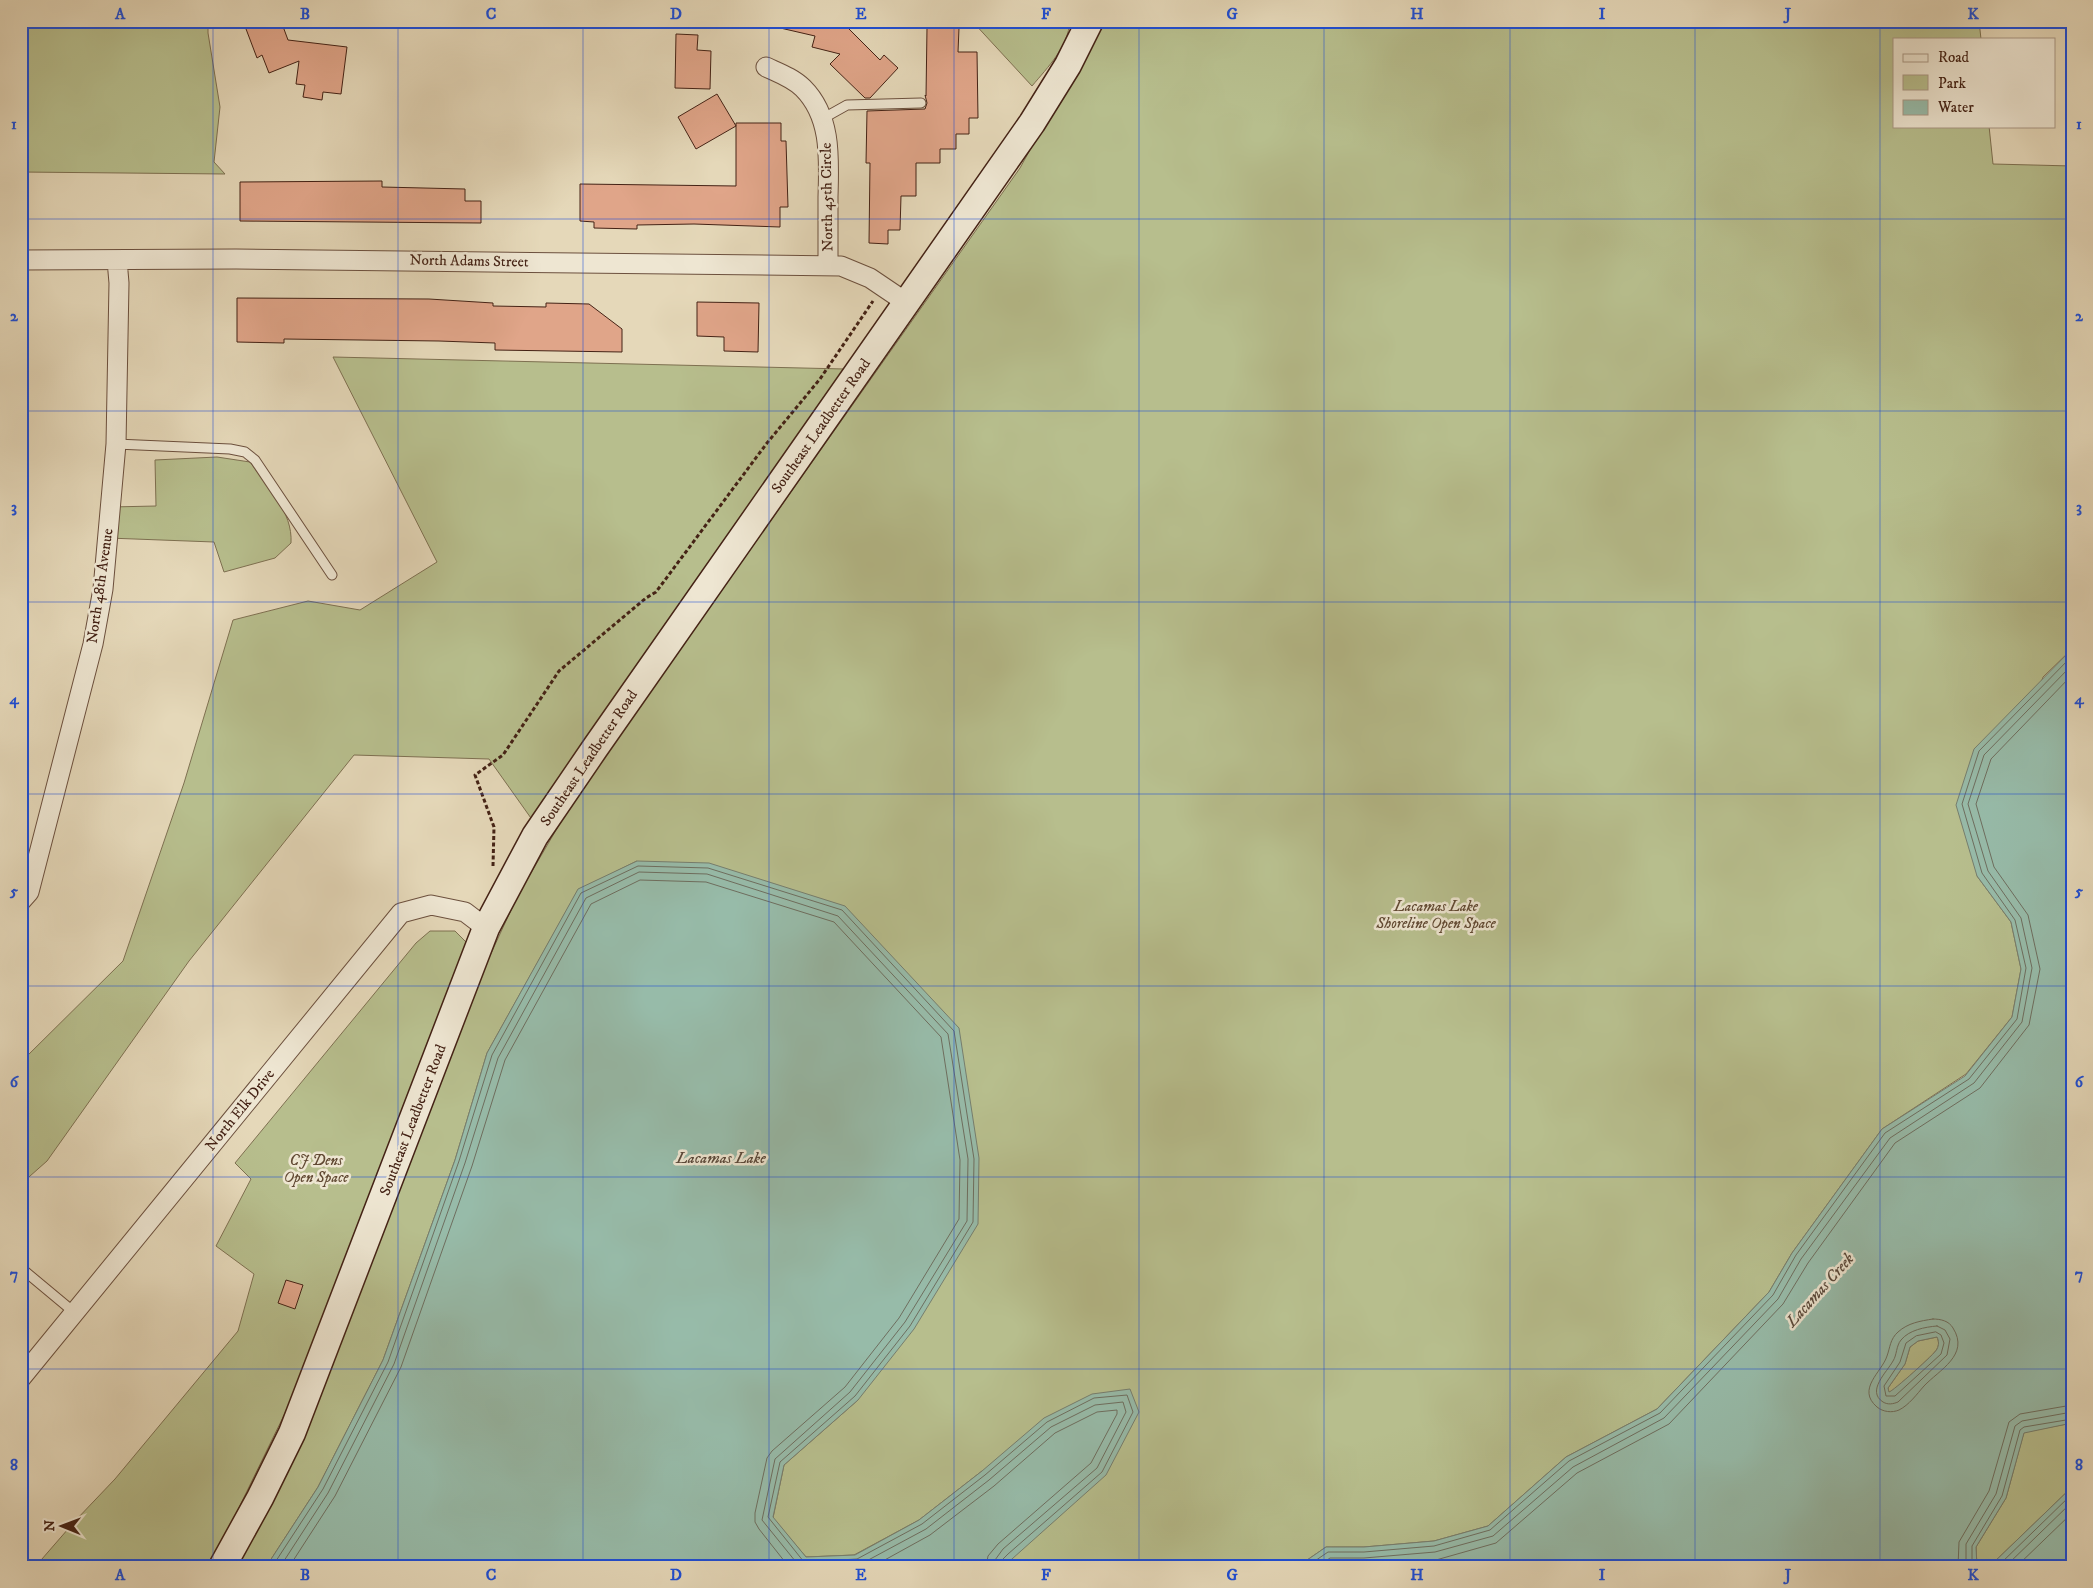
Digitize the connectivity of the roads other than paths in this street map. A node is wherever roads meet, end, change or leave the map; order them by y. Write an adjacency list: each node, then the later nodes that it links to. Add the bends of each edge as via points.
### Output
1 (1090, 21): 8 (street, Southeast Leadbetter Road, via 1042,108)
2 (766, 67): 4 (street, North 45th Circle, via 804,88)
3 (921, 103): 4 (lane, via 847,105)
4 (822, 119): 7 (street, North 45th Circle, via 829,149)
5 (21, 260): 6 (street, North Adams Street)
6 (117, 260): 7 (street, North Adams Street); 9 (street, North 48th Avenue)
7 (828, 266): 8 (street, North Adams Street, via 850,269)
8 (907, 303): 12 (street, Southeast Leadbetter Road, via 595,748 536,836)
9 (116, 444): 10 (lane, via 245,452 255,460); 11 (street, North 48th Avenue, via 103,588 94,644 29,892)
10 (332, 576)
11 (21, 901)
12 (486, 928): 14 (street, North Elk Drive, via 465,912 431,905 401,913); 16 (street, Southeast Leadbetter Road, via 292,1433)
13 (21, 1268): 14 (lane)
14 (74, 1312): 15 (street, North Elk Drive)
15 (21, 1378)
16 (222, 1567)

